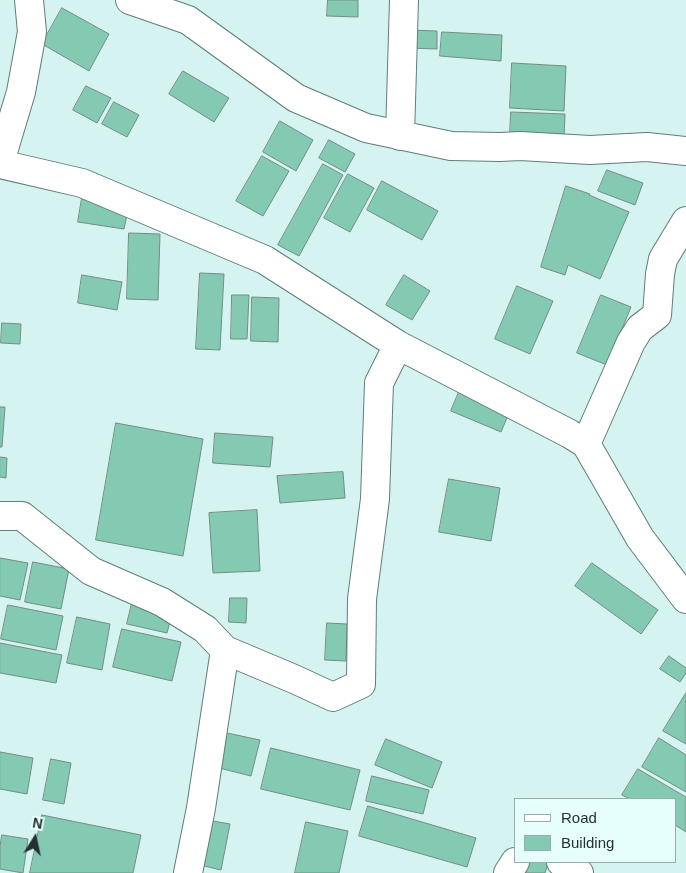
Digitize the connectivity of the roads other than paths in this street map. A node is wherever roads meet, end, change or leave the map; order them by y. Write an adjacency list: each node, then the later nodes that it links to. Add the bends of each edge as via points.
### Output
1 (29, 0): 6 (street, via 32,32 21,92)
2 (130, 0): 4 (street, via 188,20 296,98 366,128)
3 (404, 0): 4 (street)
4 (400, 136): 5 (street, via 451,146 590,150 648,147)
5 (686, 151)
6 (1, 158): 8 (street, via 82,183 265,260)
7 (686, 221): 9 (street, via 663,259 656,315 640,328 631,342)
8 (398, 344): 9 (street); 12 (street, via 379,384 375,499 362,599 361,684 333,697)
9 (586, 444): 11 (street, via 640,538)
10 (0, 516): 12 (street, via 22,516 91,571 162,602 205,628)
11 (686, 599)
12 (225, 650): 14 (street)
13 (563, 863): 15 (street)
14 (188, 873)
15 (579, 873)

